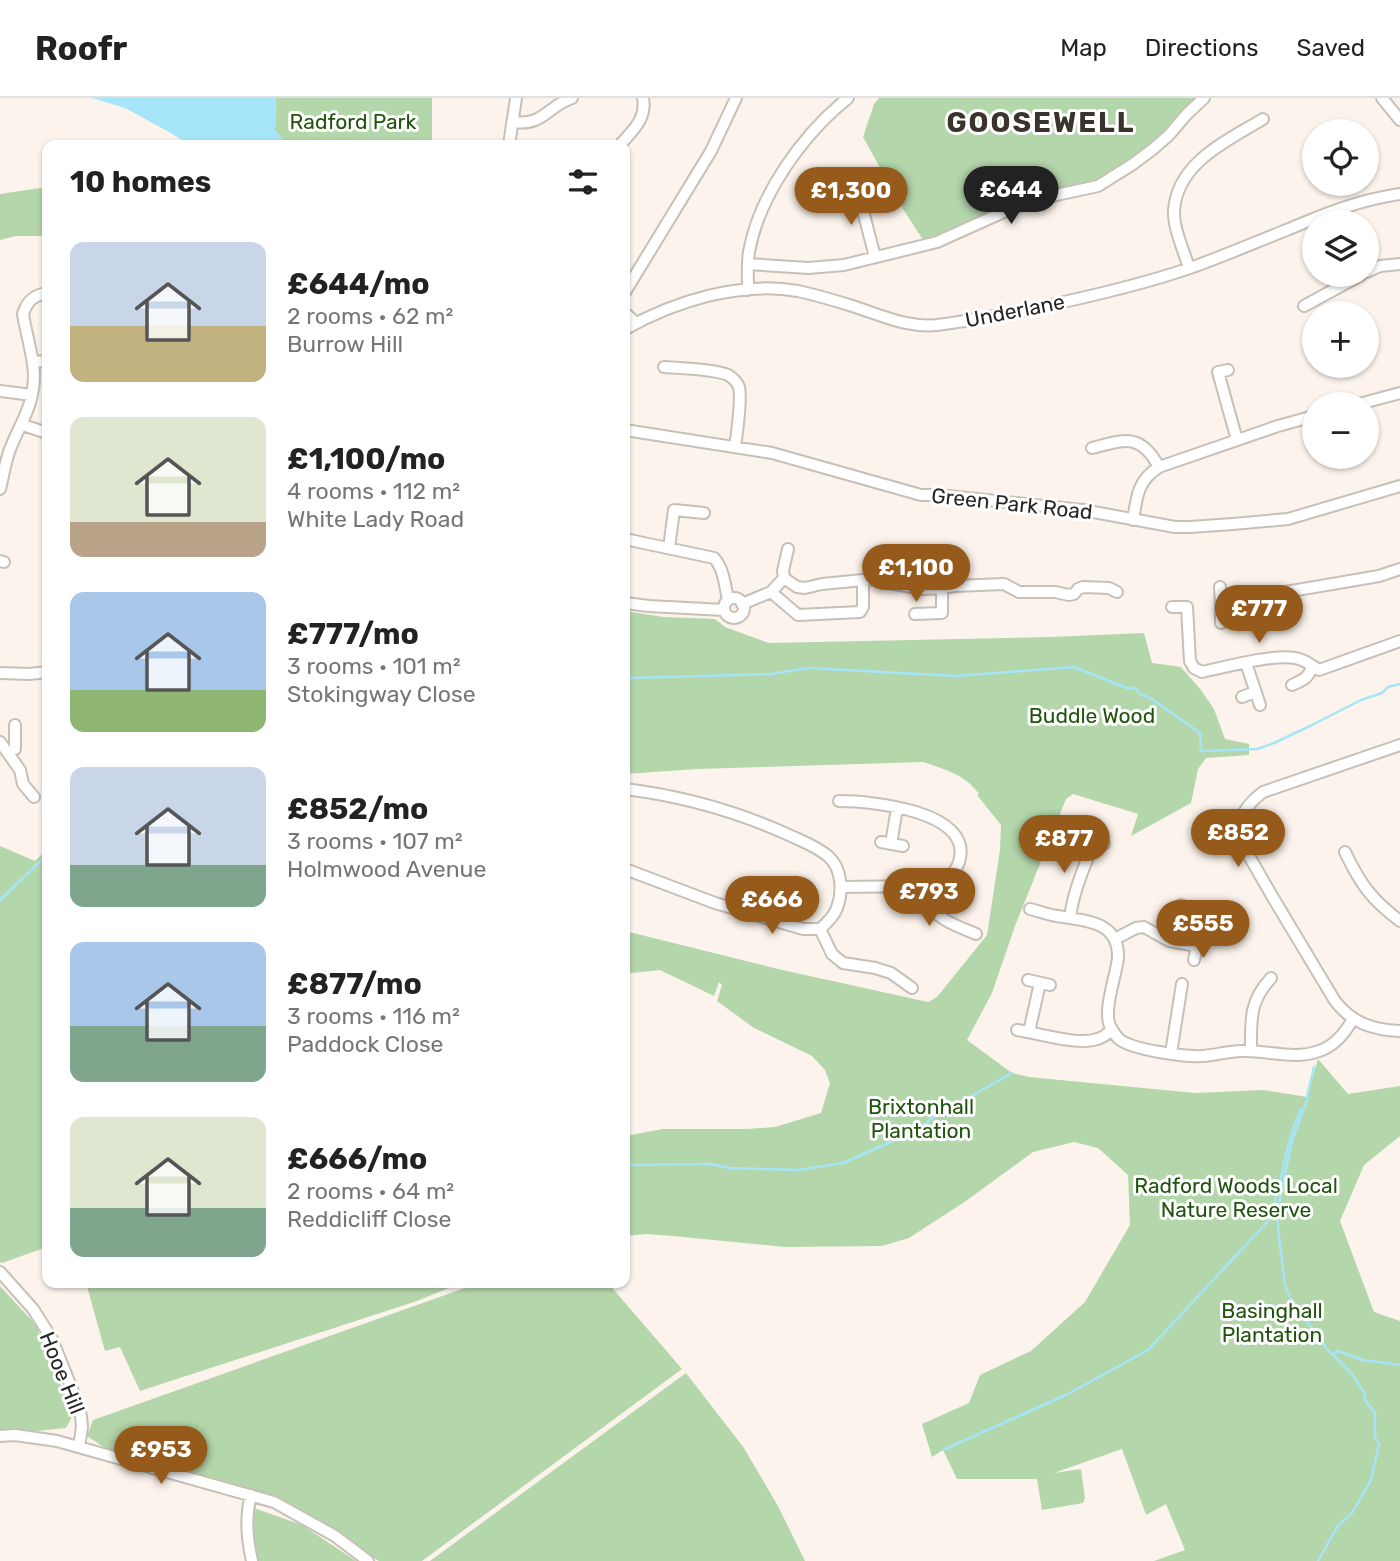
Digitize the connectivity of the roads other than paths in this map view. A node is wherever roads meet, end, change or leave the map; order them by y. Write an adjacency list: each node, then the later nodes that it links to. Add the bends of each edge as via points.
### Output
1 (516, 98): 10 (street)
2 (572, 98): 10 (street, via 533,122)
3 (643, 98): 12 (street, via 641,120)
4 (736, 98): 20 (street, via 711,151)
5 (848, 98): 16 (street, via 810,132 792,156 757,225)
6 (1204, 98): 15 (street, via 1170,135 1098,186 1038,199 937,242)
7 (1382, 98): 9 (street)
8 (1263, 119): 19 (street, via 1246,124 1203,156 1179,189 1174,211)
9 (1400, 120)
10 (513, 122): 11 (street)
11 (510, 140)
12 (624, 140)
13 (841, 189): 15 (street, via 863,211)
14 (1400, 194): 19 (street, Underlane, via 1337,209)
15 (875, 257): 16 (street, via 825,268)
16 (748, 264): 22 (street)
17 (1400, 264): 18 (street)
18 (1379, 266)
19 (1189, 268): 22 (street, Underlane, via 1062,302 932,325 898,322 797,291)
20 (630, 283)
21 (1339, 287): 24 (street)
22 (748, 290): 26 (street, Underlane, via 707,296)
23 (42, 294): 29 (street, via 30,300 23,314)
24 (1313, 301)
25 (630, 318): 26 (street)
26 (636, 323): 27 (street, Underlane)
27 (630, 326)
28 (42, 361): 29 (street)
29 (33, 362): 34 (street)
30 (664, 366): 42 (street, via 677,363 734,379 739,395)
31 (1217, 373): 40 (street)
32 (0, 391): 34 (street)
33 (1400, 393): 35 (street)
34 (32, 395): 37 (street)
35 (1379, 399)
36 (1302, 419): 40 (street)
37 (23, 425): 38 (street); 45 (street, via 9,452)
38 (42, 431)
39 (630, 431): 42 (street, Green Park Road)
40 (1237, 440): 43 (street)
41 (1099, 444): 43 (street, via 1132,441 1152,454)
42 (736, 447): 49 (street, Green Park Road, via 921,495 1083,510)
43 (1158, 467): 49 (street, via 1142,482)
44 (1400, 486): 49 (street, Green Park Road, via 1273,521 1189,527)
45 (0, 489)
46 (662, 508): 47 (street)
47 (674, 510): 48 (street); 51 (street)
48 (704, 513)
49 (1133, 520)
50 (630, 540): 51 (street)
51 (668, 548): 63 (street, via 715,558 723,574)
52 (788, 549): 54 (street)
53 (1400, 569): 60 (street)
54 (784, 578): 55 (street, via 805,588); 58 (street)
55 (863, 580): 57 (street); 58 (street, via 860,612 798,615)
56 (1220, 587): 60 (street)
57 (942, 589): 59 (street, via 1004,584 1019,592 1069,595 1083,587); 65 (street, via 942,619)
58 (771, 592): 62 (street)
59 (1117, 592)
60 (1221, 603): 66 (street)
61 (630, 604): 63 (street)
62 (742, 604): 63 (street, via 737,599); 63 (street, via 736,618 729,617)
63 (726, 605)
64 (1172, 607): 68 (street, via 1187,607 1194,668 1202,672)
65 (915, 614)
66 (1221, 623)
67 (1400, 641): 69 (street, via 1319,670)
68 (1246, 663): 69 (street, via 1296,658); 74 (street)
69 (1312, 666): 72 (street, via 1305,680)
70 (1, 673): 71 (street); 73 (street)
71 (42, 673)
72 (1292, 685)
73 (0, 687)
74 (1255, 692): 75 (street); 76 (street)
75 (1242, 697)
76 (1260, 705)
77 (15, 725): 78 (street, via 15,744)
78 (0, 740): 81 (street)
79 (1400, 746): 103 (street, via 1263,792 1244,810 1240,821 1241,842 1254,865 1335,1001)
80 (630, 790): 89 (street, via 702,803 816,848 831,859)
81 (34, 797)
82 (843, 805): 83 (street, via 864,801)
83 (897, 808): 85 (street, via 886,843); 88 (street, via 942,822 960,842 958,867 940,883)
84 (1094, 841): 92 (street, via 1071,903)
85 (903, 846)
86 (1345, 852): 93 (street, via 1374,900)
87 (630, 871): 94 (street, via 715,903 803,929)
88 (926, 886): 89 (street); 95 (street, via 934,912)
89 (841, 887): 94 (street, via 837,909)
90 (1041, 899): 92 (street, via 1034,910)
91 (1181, 905): 97 (street, via 1198,909)
92 (1070, 918): 96 (street, via 1099,925)
93 (1400, 921)
94 (821, 929): 101 (street, via 832,954 843,963 891,973)
95 (976, 934)
96 (1115, 939): 97 (street, via 1144,927 1169,941); 105 (street, via 1118,958 1107,1016)
97 (1197, 946): 98 (street)
98 (1194, 960)
99 (1028, 980): 107 (street, via 1045,984)
100 (1265, 980): 108 (street, via 1251,1015)
101 (912, 988)
102 (1185, 990): 109 (street)
103 (1353, 1019): 106 (street, via 1376,1029); 108 (street, via 1335,1042 1308,1055)
104 (1017, 1030): 107 (street)
105 (1112, 1030): 107 (street, via 1088,1041); 109 (street, via 1130,1045)
106 (1400, 1031)
107 (1029, 1032)
108 (1251, 1051): 109 (street, via 1204,1056)
109 (1171, 1053)
110 (0, 1272): 112 (street, Hooe Hill, via 52,1339 81,1416)
111 (0, 1436): 112 (street)
112 (79, 1447): 113 (street)
113 (251, 1495): 114 (street, via 247,1530); 115 (street, via 274,1502 325,1530)
114 (252, 1561)
115 (368, 1561)

